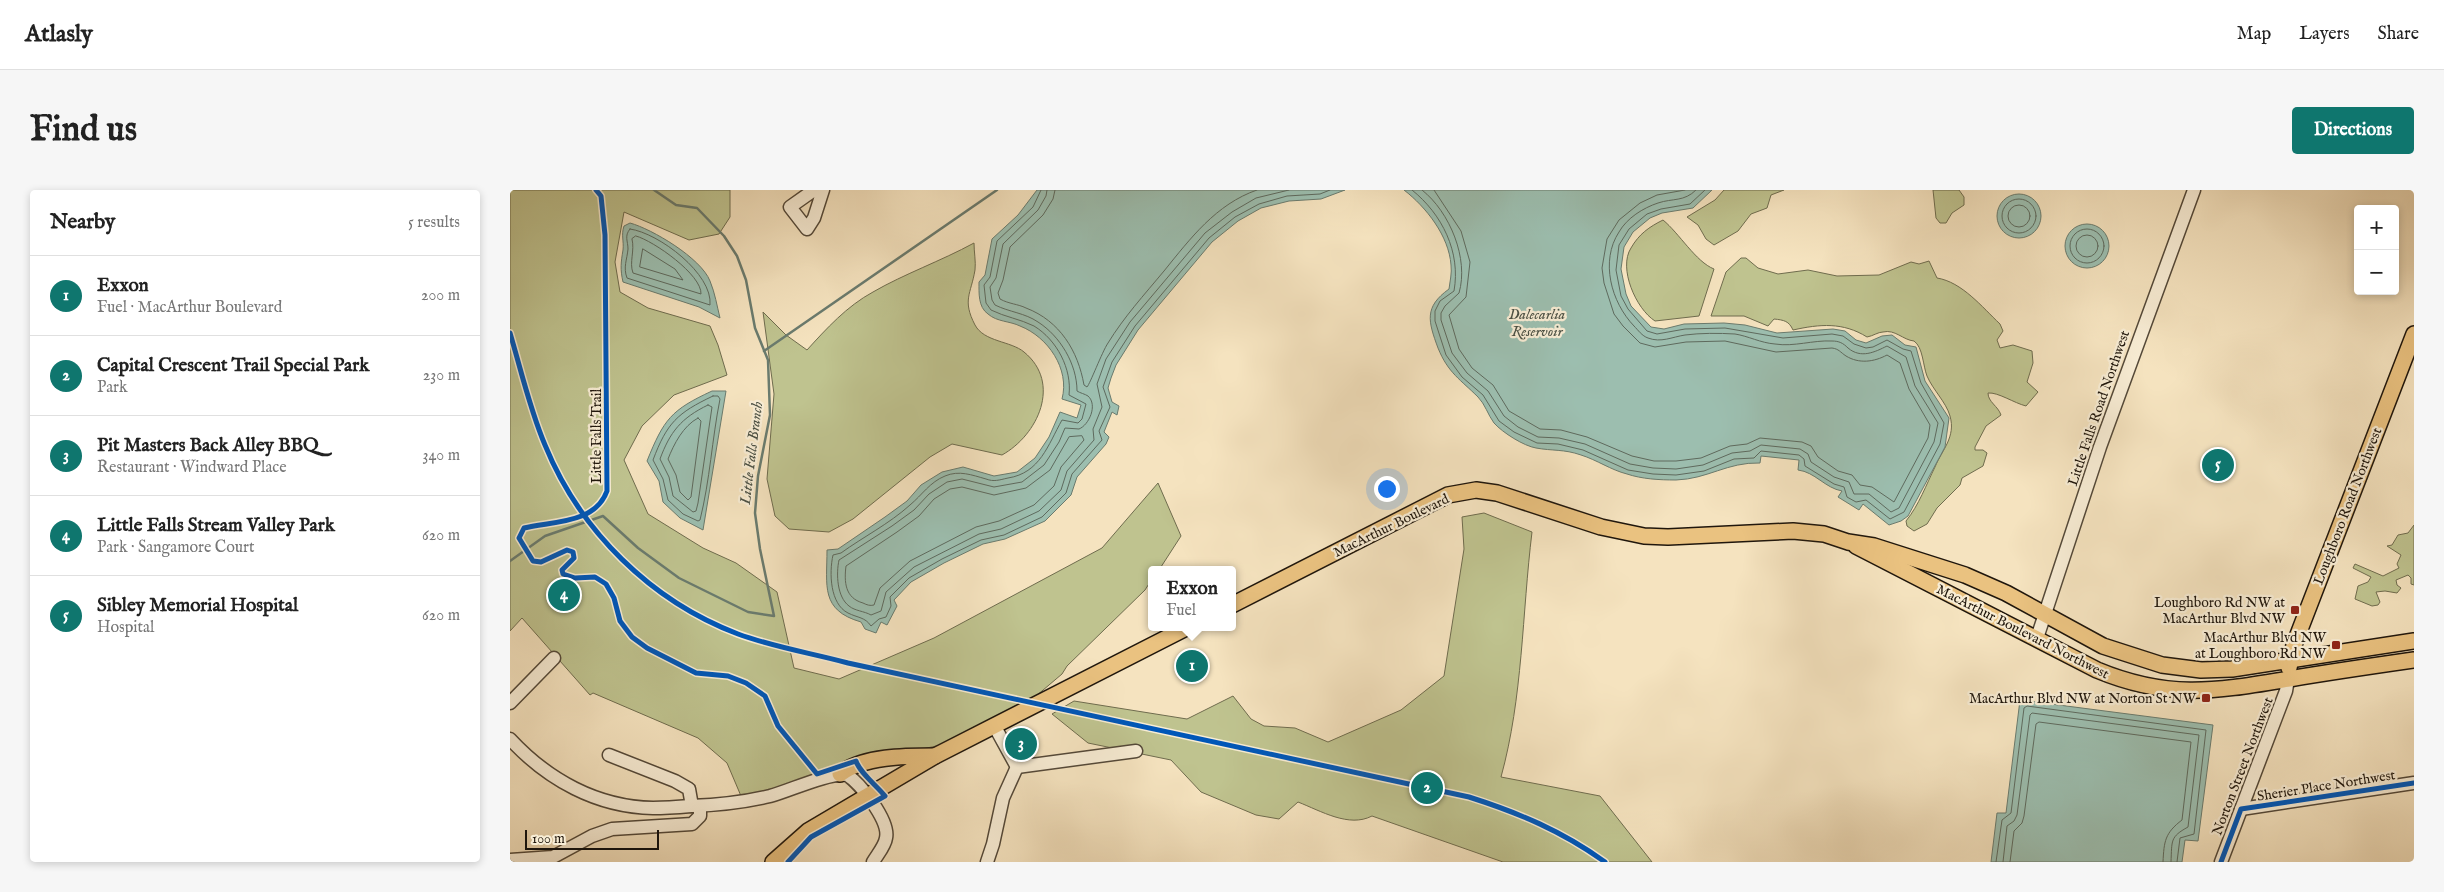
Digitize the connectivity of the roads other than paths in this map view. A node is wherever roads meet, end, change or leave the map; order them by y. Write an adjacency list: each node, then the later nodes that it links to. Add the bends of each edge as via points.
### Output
1 (814, 190): 2 (street, via 790,207 807,230)
2 (823, 190)
3 (2194, 190): 8 (street, Little Falls Road Northwest, via 2100,446)
4 (2414, 334): 13 (main road, Loughboro Road Northwest)
5 (1644, 536): 6 (main road, MacArthur Boulevard Northwest, via 1793,531 1824,534); 7 (main road, MacArthur Boulevard, via 1601,528 1497,493 1464,491 1448,495 1392,522)
6 (1848, 542): 8 (main road, MacArthur Boulevard Northwest, via 1874,546 1966,575); 10 (main road, MacArthur Boulevard Northwest)
7 (1236, 602)
8 (2046, 615): 10 (street, Little Falls Road Northwest); 13 (main road, MacArthur Boulevard Northwest, via 2103,646 2162,664 2219,670)
9 (1180, 631): 17 (main road)
10 (2037, 638): 15 (main road, MacArthur Boulevard Northwest, via 2097,670 2155,688 2210,691)
11 (2414, 641): 13 (main road, MacArthur Boulevard Northwest)
12 (554, 658): 16 (street)
13 (2290, 660): 15 (main road, Loughboro Road Northwest)
14 (2414, 660): 15 (main road, MacArthur Boulevard Northwest)
15 (2288, 679): 27 (street, Norton Street Northwest)
16 (510, 703)
17 (995, 727): 21 (main road); 22 (street)
18 (510, 740): 26 (street, via 525,756 556,779 597,799 638,807)
19 (1136, 751): 22 (street)
20 (609, 755): 26 (street, via 689,789)
21 (935, 756): 23 (main road, via 899,756 848,768); 25 (main road)
22 (1017, 767): 31 (street, via 1003,798)
23 (840, 774): 25 (street, via 852,778); 26 (street, via 759,798)
24 (2414, 783): 27 (street, Sherier Place Northwest)
25 (867, 795): 29 (main road, via 808,831); 30 (street, via 887,832)
26 (696, 806): 28 (street, via 700,816 692,824 612,829 553,857)
27 (2241, 809): 32 (street, Norton Street Northwest)
28 (510, 860)
29 (773, 862)
30 (873, 862)
31 (987, 862)
32 (2221, 862)

